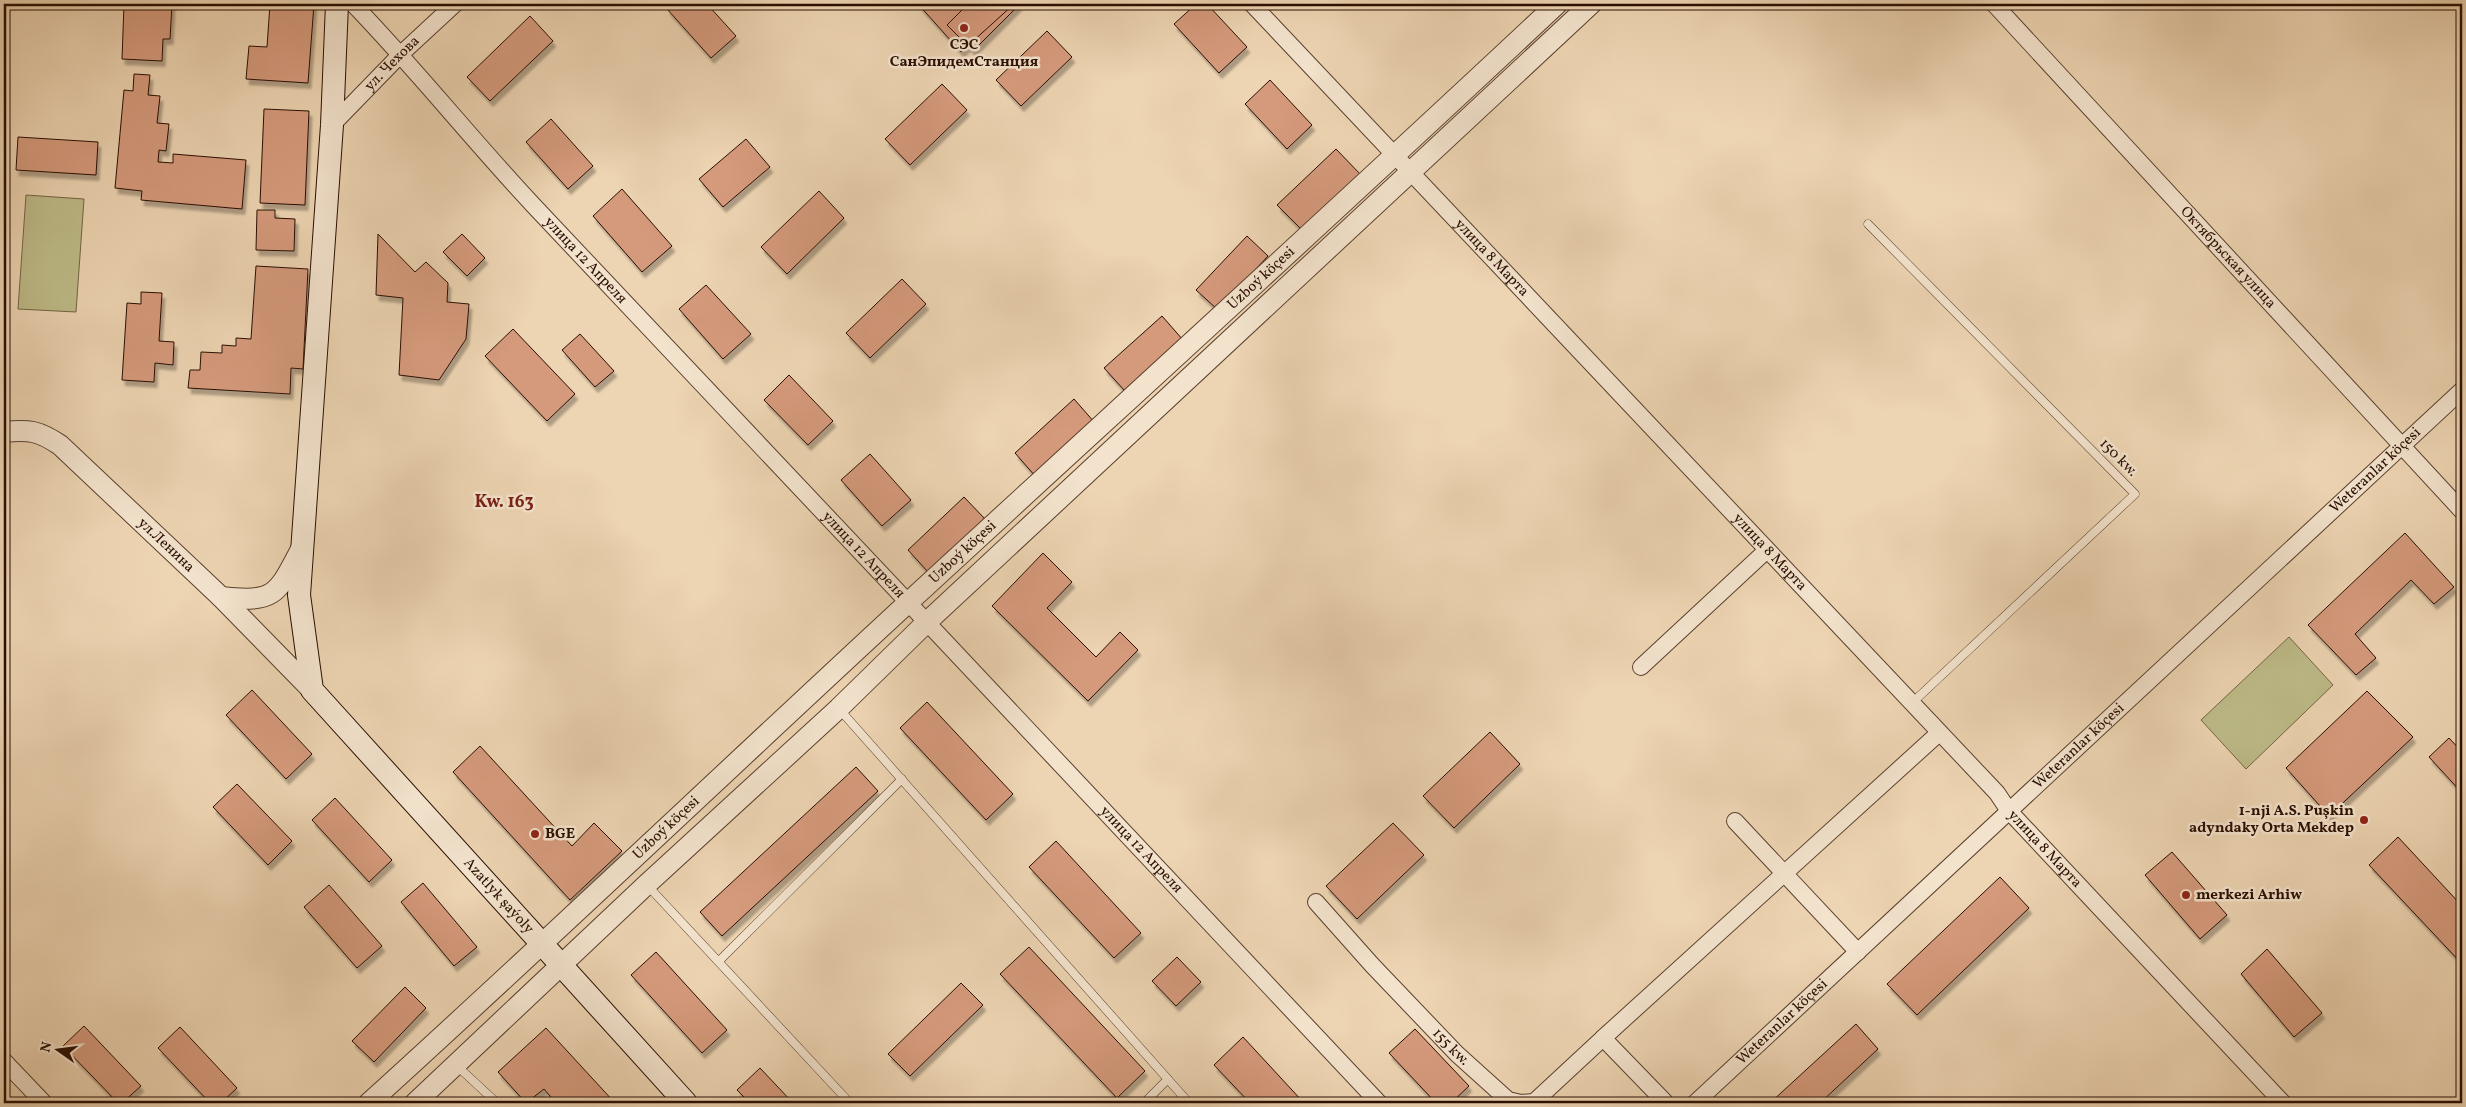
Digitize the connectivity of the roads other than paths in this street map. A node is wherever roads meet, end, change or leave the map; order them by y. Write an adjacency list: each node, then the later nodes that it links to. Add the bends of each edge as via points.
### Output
1 (337, 4): 9 (main road)
2 (353, 4): 8 (street, улица 12 Апреля)
3 (455, 4): 8 (street, ул. Чехова)
4 (1252, 4): 10 (street, улица 8 Марта)
5 (1557, 4): 10 (street, Uzboý köçesi)
6 (1591, 4): 11 (street, Uzboý köçesi)
7 (1994, 4): 15 (street, Октябрьская улица)
8 (401, 54): 9 (street, ул. Чехова); 20 (street, улица 12 Апреля, via 488,157)
9 (332, 125): 17 (main road)
10 (1396, 155): 11 (street, улица 8 Марта); 20 (street, Uzboý köçesi)
11 (1410, 172): 18 (street, улица 8 Марта); 21 (street, Uzboý köçesi)
12 (1868, 224): 24 (lane, 150 kw., via 2135,494)
13 (2462, 390): 15 (street, Weteranlar köçesi)
14 (4, 432): 19 (street, ул.Ленина, via 42,433 60,445)
15 (2401, 446): 16 (street, Октябрьская улица); 28 (street, Weteranlar köçesi)
16 (2462, 512)
17 (302, 549): 19 (street, via 283,584 272,594 249,600); 23 (main road, via 300,604)
18 (1767, 550): 22 (street); 24 (street, улица 8 Марта)
19 (220, 597): 23 (street, ул.Ленина)
20 (908, 602): 21 (street, улица 12 Апреля); 33 (street, Uzboý köçesi)
21 (928, 621): 25 (street, Uzboý köçesi); 49 (street, улица 12 Апреля)
22 (1641, 667)
23 (312, 690): 33 (main road, Azatlyk şaýoly)
24 (1912, 703): 26 (street, улица 8 Марта)
25 (839, 708): 27 (lane); 31 (street, Uzboý köçesi)
26 (1940, 733): 28 (street, улица 8 Марта, via 1997,793); 30 (street, 155 kw.)
27 (902, 779): 35 (lane); 40 (lane)
28 (2009, 811): 34 (street, Weteranlar köçesi); 52 (street, улица 8 Марта)
29 (1735, 821): 30 (street)
30 (1783, 872): 34 (street); 37 (street, 155 kw.)
31 (646, 885): 35 (lane); 36 (street, Uzboý köçesi)
32 (1316, 902): 37 (street, 155 kw., via 1457,1054 1508,1100 1534,1102)
33 (543, 945): 36 (main road, Azatlyk şaýoly); 42 (street, Uzboý köçesi)
34 (1858, 952): 51 (street, Weteranlar köçesi)
35 (719, 961): 46 (lane)
36 (561, 965): 39 (street, Uzboý köçesi); 45 (main road, Azatlyk şaýoly)
37 (1602, 1038): 50 (street)
38 (4, 1061): 41 (street)
39 (456, 1065): 43 (street, Uzboý köçesi); 44 (lane)
40 (1168, 1079): 47 (lane); 48 (lane)
41 (44, 1103)
42 (370, 1103)
43 (415, 1103)
44 (497, 1103)
45 (686, 1103)
46 (850, 1103)
47 (1144, 1103)
48 (1189, 1103)
49 (1379, 1103)
50 (1666, 1103)
51 (1694, 1103)
52 (2283, 1103)

